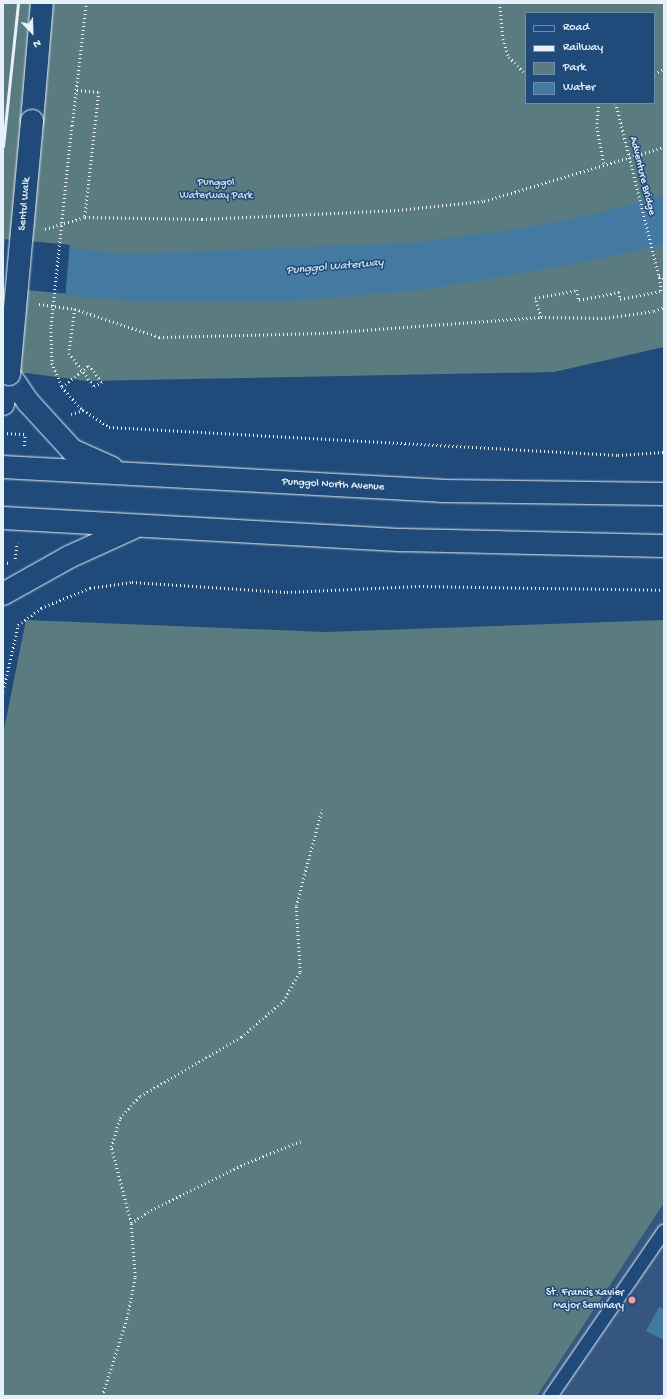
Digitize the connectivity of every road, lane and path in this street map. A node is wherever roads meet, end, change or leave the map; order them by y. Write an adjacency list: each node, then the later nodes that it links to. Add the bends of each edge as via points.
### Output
1 (42, 3): 20 (main road, Sentul Walk, bridge)
2 (86, 3): 7 (path)
3 (500, 3): 5 (path, via 503,38 509,56)
4 (664, 69): 6 (path)
5 (525, 73)
6 (655, 74)
7 (77, 90): 12 (path, via 99,92); 21 (path, bridge, via 51,328 52,363)
8 (599, 104): 11 (path, via 597,126)
9 (616, 104): 14 (path, Adventure Bridge, bridge)
10 (664, 147): 11 (path)
11 (604, 163): 12 (path, via 484,201 398,210 202,219)
12 (85, 217): 13 (path)
13 (41, 230)
14 (659, 276): 15 (path, bridge); 19 (path, via 661,291 620,299 619,292 579,300 577,290 535,298)
15 (664, 278)
16 (32, 303): 18 (path)
17 (664, 307): 19 (path, via 654,312 605,318)
18 (75, 309): 19 (path, via 159,337 323,333); 21 (path, bridge, via 69,353 94,386 102,382 89,365)
19 (541, 317)
20 (9, 374): 22 (main road, Sentul Walk); 27 (main road, via 28,402 72,450)
21 (62, 387): 25 (path, via 83,410 109,427 618,454)
22 (3, 404)
23 (3, 433): 24 (path)
24 (25, 434)
25 (664, 452)
26 (3, 467): 27 (main road, Punggol North Avenue)
27 (122, 472): 28 (main road, Punggol North Avenue, via 441,491)
28 (664, 494)
29 (3, 518): 30 (main road)
30 (136, 526): 31 (main road, via 402,540); 33 (main road, via 69,557)
31 (664, 546)
32 (664, 590): 34 (path, via 419,586 287,592 132,582 90,588 42,608 18,625)
33 (3, 594)
34 (3, 691)
35 (322, 809): 37 (path, via 296,906 300,972 283,1001 241,1037 140,1096 120,1118 111,1147)
36 (301, 1142): 37 (path, via 244,1164 151,1210)
37 (131, 1223): 39 (path, via 135,1277 127,1318)
38 (664, 1230): 40 (lane)
39 (102, 1396)
40 (550, 1396)

